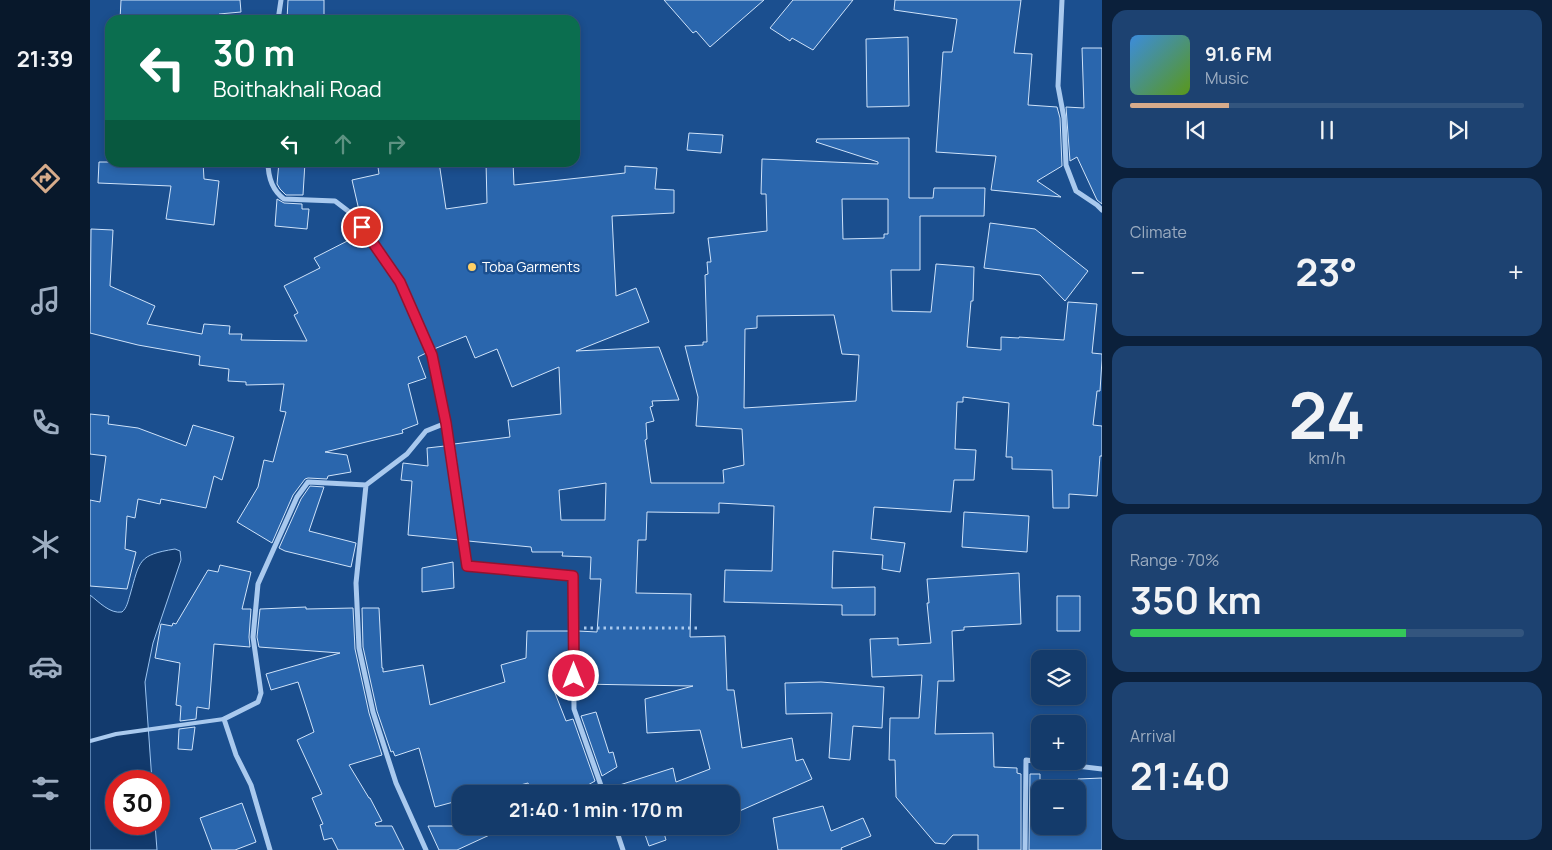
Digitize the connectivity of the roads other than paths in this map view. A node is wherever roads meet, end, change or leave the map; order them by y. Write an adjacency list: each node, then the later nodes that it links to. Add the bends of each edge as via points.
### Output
1 (281, 0): 3 (street)
2 (1062, 0): 5 (street, via 1058,86 1064,118 1066,164 1076,191)
3 (279, 15)
4 (268, 167): 6 (street, via 273,187 284,199 335,201 352,214 400,282 432,355)
5 (1102, 210)
6 (446, 423): 7 (street, via 426,430 407,454); 11 (street, via 467,566 573,576 574,709)
7 (366, 485): 8 (street, via 308,482 297,497 258,584 253,637 261,693 258,702); 14 (street, via 356,582 359,648 373,712 396,783)
8 (224, 719): 9 (lane, via 116,734); 13 (street, via 250,785)
9 (90, 741)
10 (1102, 769): 16 (street, via 1026,760)
11 (601, 785)
12 (618, 835): 15 (street)
13 (270, 850)
14 (426, 850)
15 (623, 850)
16 (1025, 850)

